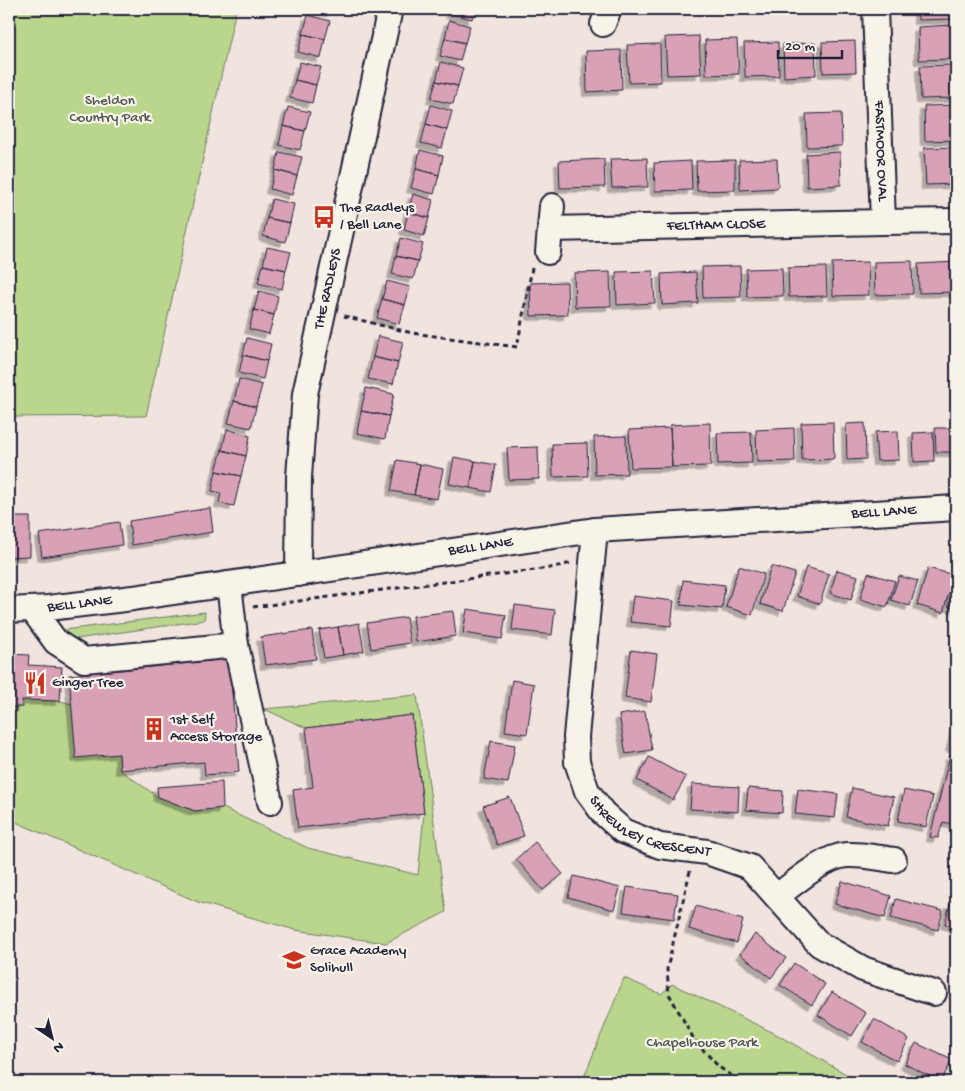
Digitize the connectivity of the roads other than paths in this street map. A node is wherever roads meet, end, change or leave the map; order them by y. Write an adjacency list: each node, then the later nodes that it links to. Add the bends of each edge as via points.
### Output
1 (390, 9): 8 (street, THE RADLEYS, via 305,394 299,477)
2 (875, 9): 4 (street, FASTMOOR OVAL)
3 (956, 220): 4 (street, FASTMOOR OVAL)
4 (883, 222): 5 (street, FELTHAM CLOSE, via 551,217)
5 (548, 252)
6 (956, 508): 7 (street, BELL LANE)
7 (595, 530): 8 (street, BELL LANE); 15 (street, SHREWLEY CRESCENT, via 576,737 577,762 587,791 603,813 623,831 660,846 707,852 750,867)
8 (298, 574): 9 (street, BELL LANE)
9 (229, 584): 10 (street, BELL LANE); 12 (street)
10 (32, 609): 11 (street, BELL LANE); 12 (street, via 56,642 84,660)
11 (9, 610)
12 (236, 645): 13 (street)
13 (270, 802)
14 (894, 860): 15 (street, via 840,856)
15 (777, 896): 16 (street, SHREWLEY CRESCENT, via 819,944 863,968)
16 (934, 993)

